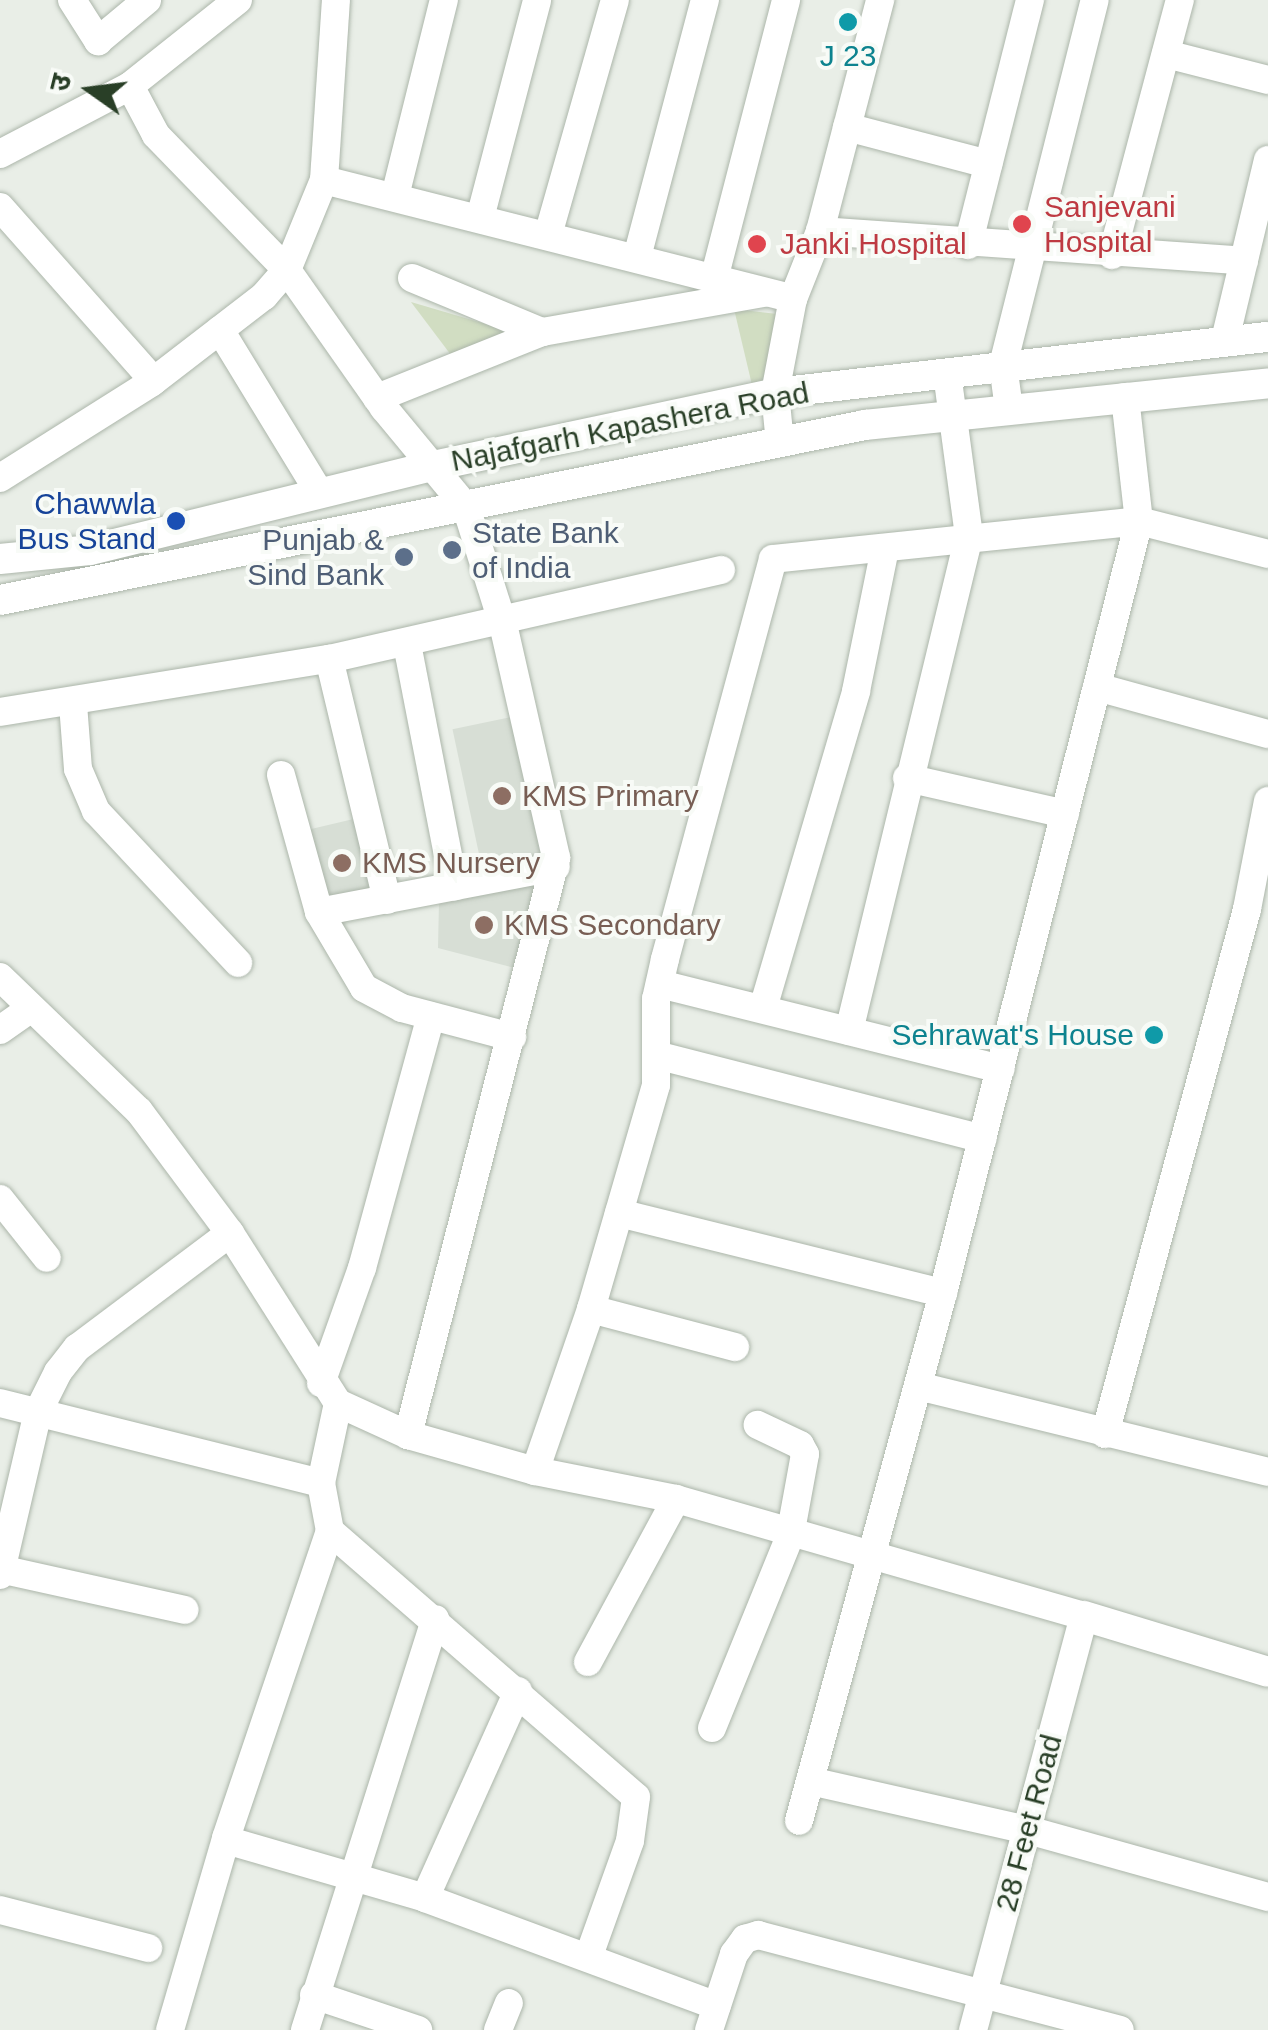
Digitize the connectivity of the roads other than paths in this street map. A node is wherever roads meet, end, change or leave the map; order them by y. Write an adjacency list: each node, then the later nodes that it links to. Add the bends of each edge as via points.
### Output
1 (72, 0): 2 (street, via 98,41)
2 (147, 0)
3 (238, 0): 16 (street)
4 (336, 0): 21 (street)
5 (444, 0): 22 (street)
6 (538, 0): 24 (street)
7 (615, 0): 26 (street)
8 (706, 0): 30 (street)
9 (786, 0): 33 (street)
10 (880, 0): 17 (street)
11 (1030, 0): 20 (street)
12 (1096, 0): 28 (street)
13 (1180, 0): 14 (street)
14 (1166, 54): 15 (street); 29 (street)
15 (1268, 80)
16 (130, 86): 18 (street); 32 (street, via 156,135)
17 (847, 127): 20 (street); 25 (street)
18 (4, 143)
19 (1268, 160): 31 (street)
20 (988, 164): 27 (street)
21 (324, 180): 22 (street); 32 (street)
22 (395, 196): 24 (street)
23 (0, 207): 42 (street)
24 (480, 218): 26 (street)
25 (820, 231): 27 (street); 35 (street)
26 (548, 235): 30 (street)
27 (968, 245): 28 (street)
28 (1031, 251): 29 (street); 40 (street)
29 (1112, 254): 31 (street)
30 (638, 257): 33 (street)
31 (1244, 260): 39 (street)
32 (287, 270): 36 (street); 46 (street)
33 (716, 275): 35 (street)
34 (412, 278): 37 (street)
35 (782, 296): 37 (street); 44 (street)
36 (220, 330): 42 (street); 52 (street)
37 (542, 332): 46 (street)
38 (1267, 334): 39 (main road, Najafgarh Kapashera Road)
39 (1225, 340): 40 (main road, Najafgarh Kapashera Road)
40 (1002, 364): 41 (main road, Najafgarh Kapashera Road); 47 (street)
41 (947, 373): 44 (main road, Najafgarh Kapashera Road); 48 (street)
42 (154, 380): 51 (street)
43 (1268, 383): 45 (main road, Najafgarh Kapashera Road)
44 (776, 393): 49 (street); 50 (main road, Najafgarh Kapashera Road)
45 (1124, 397): 47 (main road, Najafgarh Kapashera Road); 54 (street)
46 (377, 398): 50 (street)
47 (1009, 410): 48 (main road, Najafgarh Kapashera Road)
48 (952, 416): 49 (main road, Najafgarh Kapashera Road); 55 (street)
49 (780, 442): 53 (main road, Najafgarh Kapashera Road)
50 (433, 466): 52 (main road, Najafgarh Kapashera Road); 53 (street)
51 (0, 478)
52 (320, 494): 58 (main road, Najafgarh Kapashera Road, via 90,550)
53 (466, 507): 60 (main road, Najafgarh Kapashera Road); 61 (street)
54 (1139, 521): 55 (street); 57 (street); 64 (street)
55 (968, 536): 56 (street); 69 (street)
56 (885, 548): 78 (street, via 774,559); 79 (street, via 856,691)
57 (1268, 554)
58 (0, 559)
59 (720, 570): 61 (street)
60 (0, 600)
61 (503, 624): 62 (street); 72 (street)
62 (407, 644): 63 (street); 73 (street)
63 (329, 658): 65 (street); 74 (street)
64 (1097, 687): 67 (street); 71 (street)
65 (73, 704): 66 (street); 76 (street, via 78,769 96,811)
66 (0, 712)
67 (1268, 734)
68 (281, 775): 75 (street)
69 (907, 778): 71 (street); 83 (street)
70 (1268, 801): 100 (street, via 1247,909)
71 (1065, 814): 86 (street)
72 (556, 867): 73 (street); 84 (street)
73 (454, 886): 74 (street)
74 (388, 900): 75 (street)
75 (318, 912): 81 (street, via 364,988)
76 (238, 963)
77 (0, 977): 80 (street)
78 (660, 984): 79 (street); 85 (street)
79 (762, 1008): 83 (street)
80 (30, 1009): 82 (street); 90 (street, via 139,1111)
81 (431, 1016): 84 (street); 96 (street)
82 (0, 1030)
83 (849, 1030): 86 (street)
84 (512, 1038): 101 (street)
85 (660, 1056): 87 (street); 89 (street)
86 (1000, 1069): 87 (street)
87 (982, 1139): 92 (street)
88 (0, 1200): 91 (street)
89 (618, 1214): 92 (street); 93 (street)
90 (230, 1232): 96 (street); 98 (street, via 77,1348)
91 (47, 1258)
92 (943, 1293): 95 (street)
93 (591, 1309): 94 (street); 102 (street)
94 (735, 1347)
95 (918, 1386): 100 (street); 108 (street)
96 (330, 1393): 101 (street); 104 (street)
97 (0, 1403): 98 (street)
98 (38, 1412): 104 (street); 109 (street)
99 (758, 1425): 107 (street, via 804,1448)
100 (1105, 1434): 103 (street)
101 (408, 1435): 102 (street)
102 (535, 1471): 105 (street)
103 (1268, 1472)
104 (321, 1483): 106 (street)
105 (676, 1500): 107 (street); 113 (street)
106 (330, 1531): 112 (street); 120 (street)
107 (790, 1536): 108 (street); 116 (street)
108 (869, 1554): 111 (street); 117 (street)
109 (0, 1571): 110 (street)
110 (185, 1610)
111 (1084, 1616): 114 (main road); 119 (street, 28 Feet Road)
112 (434, 1619): 115 (street); 121 (street)
113 (588, 1662)
114 (1268, 1672)
115 (518, 1691): 123 (street); 126 (street, via 636,1797 630,1841)
116 (712, 1728)
117 (810, 1781): 118 (street); 119 (street)
118 (800, 1821)
119 (1028, 1830): 122 (street); 127 (street, 28 Feet Road)
120 (226, 1840): 121 (street); 131 (street)
121 (350, 1876): 123 (street); 128 (street)
122 (1268, 1897)
123 (425, 1898): 126 (street)
124 (0, 1910): 125 (street)
125 (148, 1948)
126 (588, 1958): 130 (street)
127 (983, 1994): 130 (street, via 758,1935 744,1939 734,1954); 135 (street, 28 Feet Road); 136 (street)
128 (314, 1995): 132 (street); 133 (street)
129 (509, 2004): 134 (street)
130 (713, 2018)
131 (170, 2030)
132 (305, 2030)
133 (418, 2030)
134 (498, 2030)
135 (973, 2030)
136 (1120, 2030)

